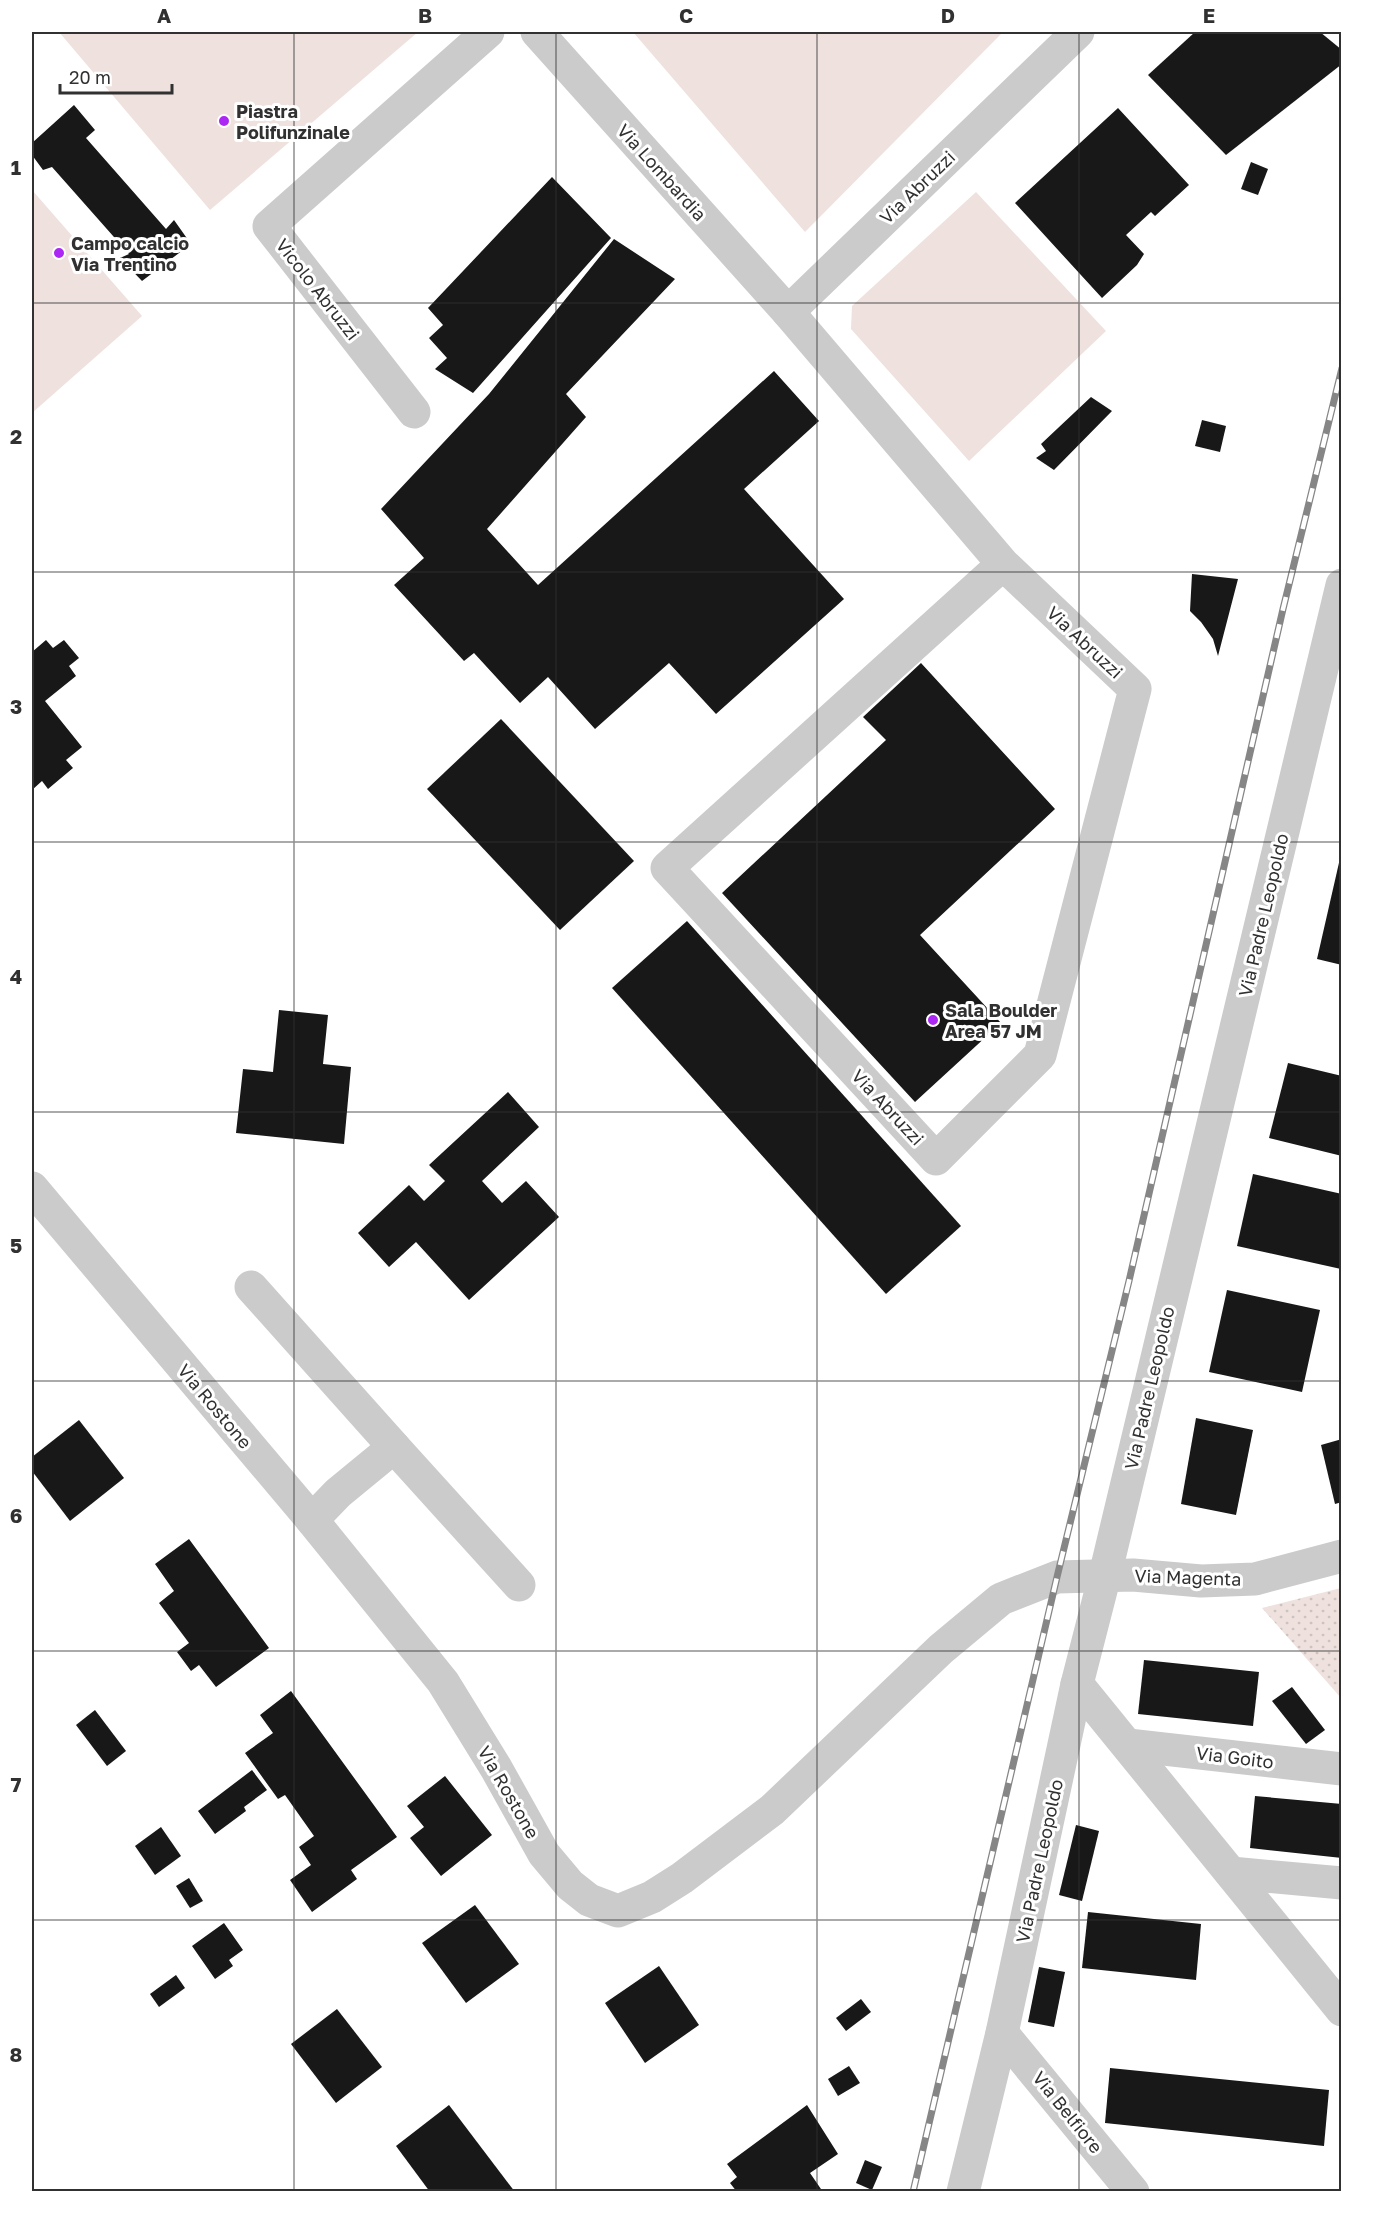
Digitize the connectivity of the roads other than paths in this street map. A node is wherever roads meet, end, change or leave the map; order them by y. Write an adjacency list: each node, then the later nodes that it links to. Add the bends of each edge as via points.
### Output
1 (488, 32): 5 (street, Vicolo Abruzzi, via 269,226)
2 (537, 32): 4 (street, Via Lombardia)
3 (1078, 32): 4 (street, Via Abruzzi)
4 (788, 312): 6 (street, Via Abruzzi)
5 (414, 412)
6 (1003, 564): 6 (street, Via Abruzzi, via 1135,689 1040,1055 936,1160 667,868)
7 (1341, 585): 13 (street, Via Padre Leopoldo)
8 (32, 1188): 11 (street, Via Rostone)
9 (251, 1287): 10 (street)
10 (394, 1447): 11 (street); 14 (street)
11 (312, 1520): 13 (street, Via Rostone, via 443,1682 544,1854 570,1885 589,1900 618,1911 652,1897 682,1878 772,1810 941,1649 1001,1599 1057,1577)
12 (1341, 1556): 13 (street, Via Magenta, via 1255,1579 1201,1581)
13 (1105, 1575): 15 (street, Via Padre Leopoldo)
14 (519, 1585)
15 (1077, 1684): 16 (street); 21 (street, Via Padre Leopoldo)
16 (1128, 1745): 17 (street, Via Goito); 18 (street)
17 (1341, 1769)
18 (1231, 1873): 19 (street); 20 (street)
19 (1341, 1883)
20 (1341, 2010)
21 (1002, 2033): 22 (street, Via Padre Leopoldo); 23 (street, Via Belfiore)
22 (963, 2192)
23 (1133, 2192)

